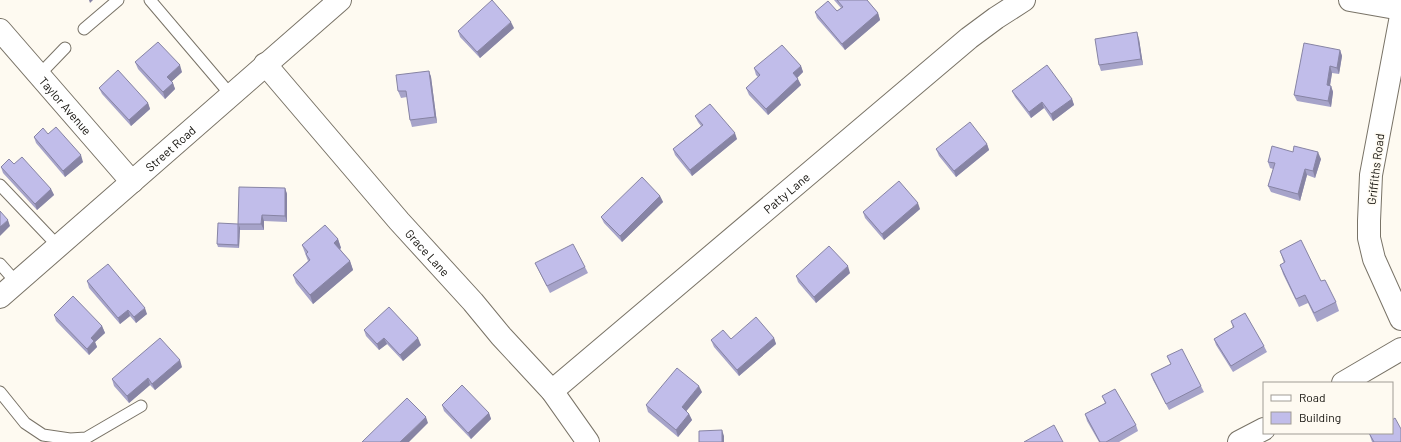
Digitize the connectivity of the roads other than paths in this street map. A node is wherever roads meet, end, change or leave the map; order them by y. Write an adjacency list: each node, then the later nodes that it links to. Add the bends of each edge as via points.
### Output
1 (118, 0): 8 (lane)
2 (150, 0): 13 (lane)
3 (340, 0): 11 (street, Street Road)
4 (1024, 0): 23 (street, Patty Lane, via 969,38)
5 (1350, 0): 6 (street)
6 (1401, 9)
7 (1401, 16): 20 (street, Griffiths Road, via 1371,175 1369,238 1374,259)
8 (84, 29)
9 (0, 30): 12 (street, Taylor Avenue)
10 (65, 48): 12 (lane)
11 (265, 64): 13 (street, Street Road); 23 (street, Grace Lane, via 399,221)
12 (39, 75): 14 (street, Taylor Avenue)
13 (230, 94): 14 (street, Street Road)
14 (132, 182): 16 (street, Street Road)
15 (0, 185): 16 (lane)
16 (58, 246): 18 (street, Street Road)
17 (0, 264): 18 (lane)
18 (16, 282): 19 (street, Street Road)
19 (0, 297)
20 (1401, 319)
21 (1401, 349): 22 (street)
22 (1345, 382)
23 (552, 391): 28 (street, Grace Lane)
24 (0, 392): 27 (lane, via 25,423 43,435)
25 (140, 406): 27 (lane)
26 (1263, 429): 29 (street)
27 (88, 440)
28 (588, 442)
29 (1239, 442)

